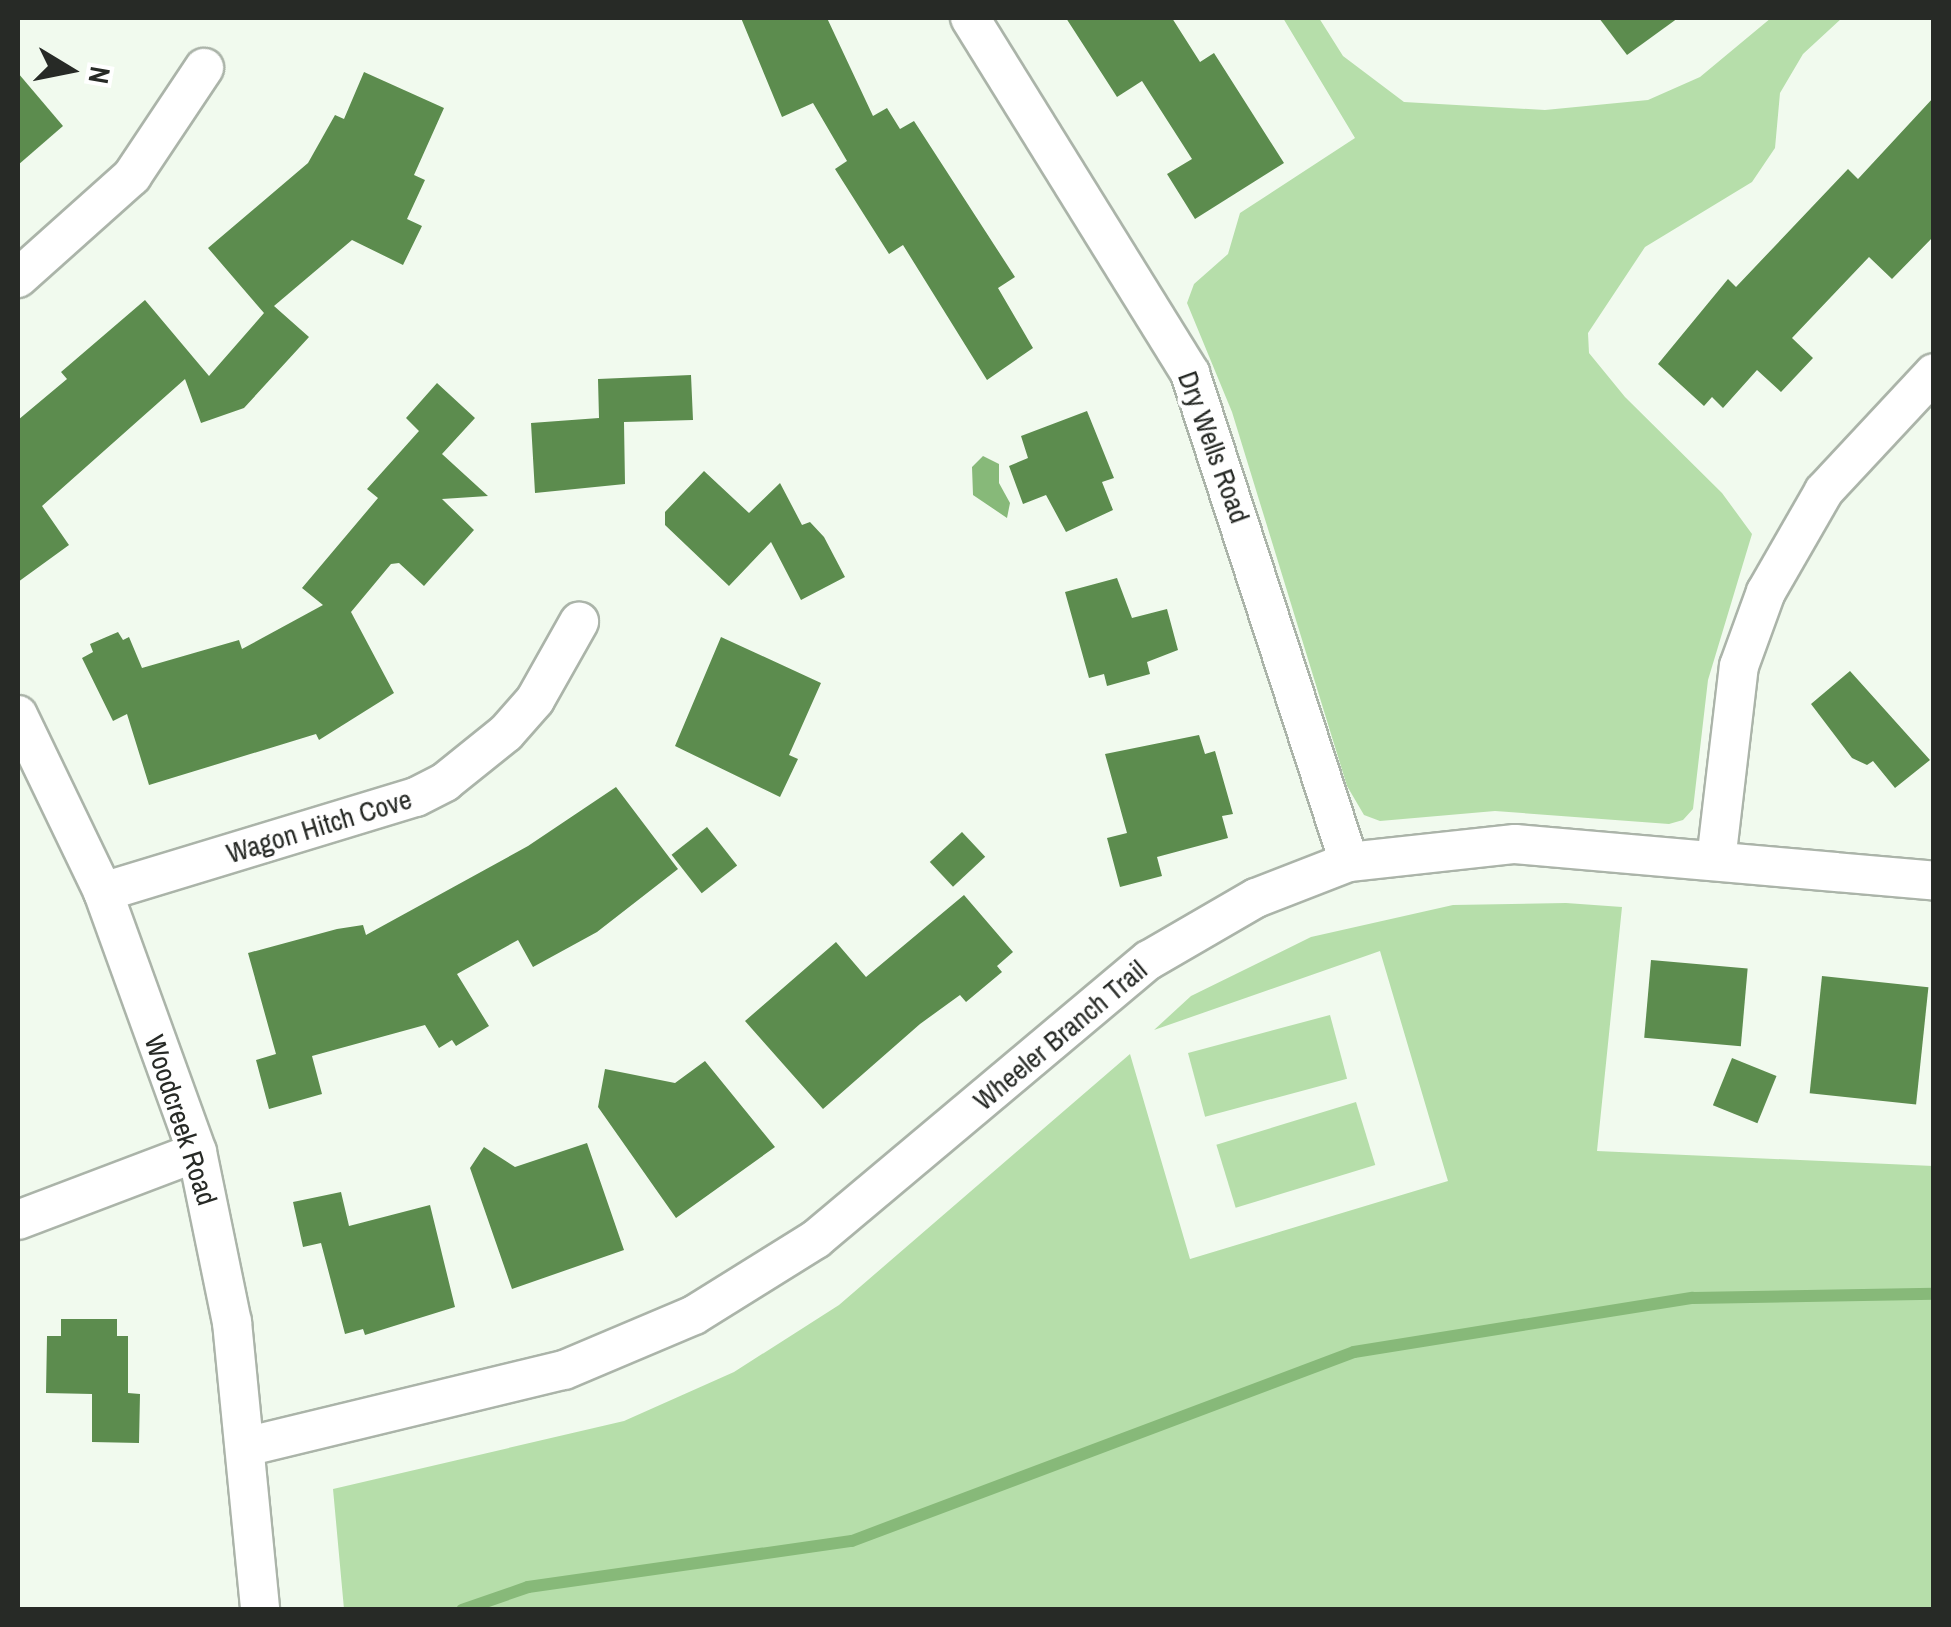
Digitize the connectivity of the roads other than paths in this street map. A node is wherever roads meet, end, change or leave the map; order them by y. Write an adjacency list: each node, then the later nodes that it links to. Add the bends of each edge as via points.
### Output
1 (970, 18): 8 (street, Dry Wells Road, via 1190,374)
2 (204, 68): 3 (street, via 132,176)
3 (18, 278)
4 (1934, 373): 7 (street, via 1824,491 1766,592 1740,666)
5 (579, 622): 10 (street, Wagon Hitch Cove, via 535,700 445,782 416,797)
6 (18, 715): 10 (street, Woodcreek Road)
7 (1716, 861): 8 (street, Wheeler Branch Trail, via 1515,844); 9 (street, Wheeler Branch Trail)
8 (1349, 862): 13 (street, Wheeler Branch Trail, via 1256,898 1149,960 816,1238 694,1315 564,1370)
9 (1934, 881)
10 (103, 892): 11 (street, Woodcreek Road)
11 (197, 1152): 12 (street); 13 (street, Woodcreek Road)
12 (18, 1220)
13 (248, 1446): 14 (street, Woodcreek Road)
14 (260, 1605)

